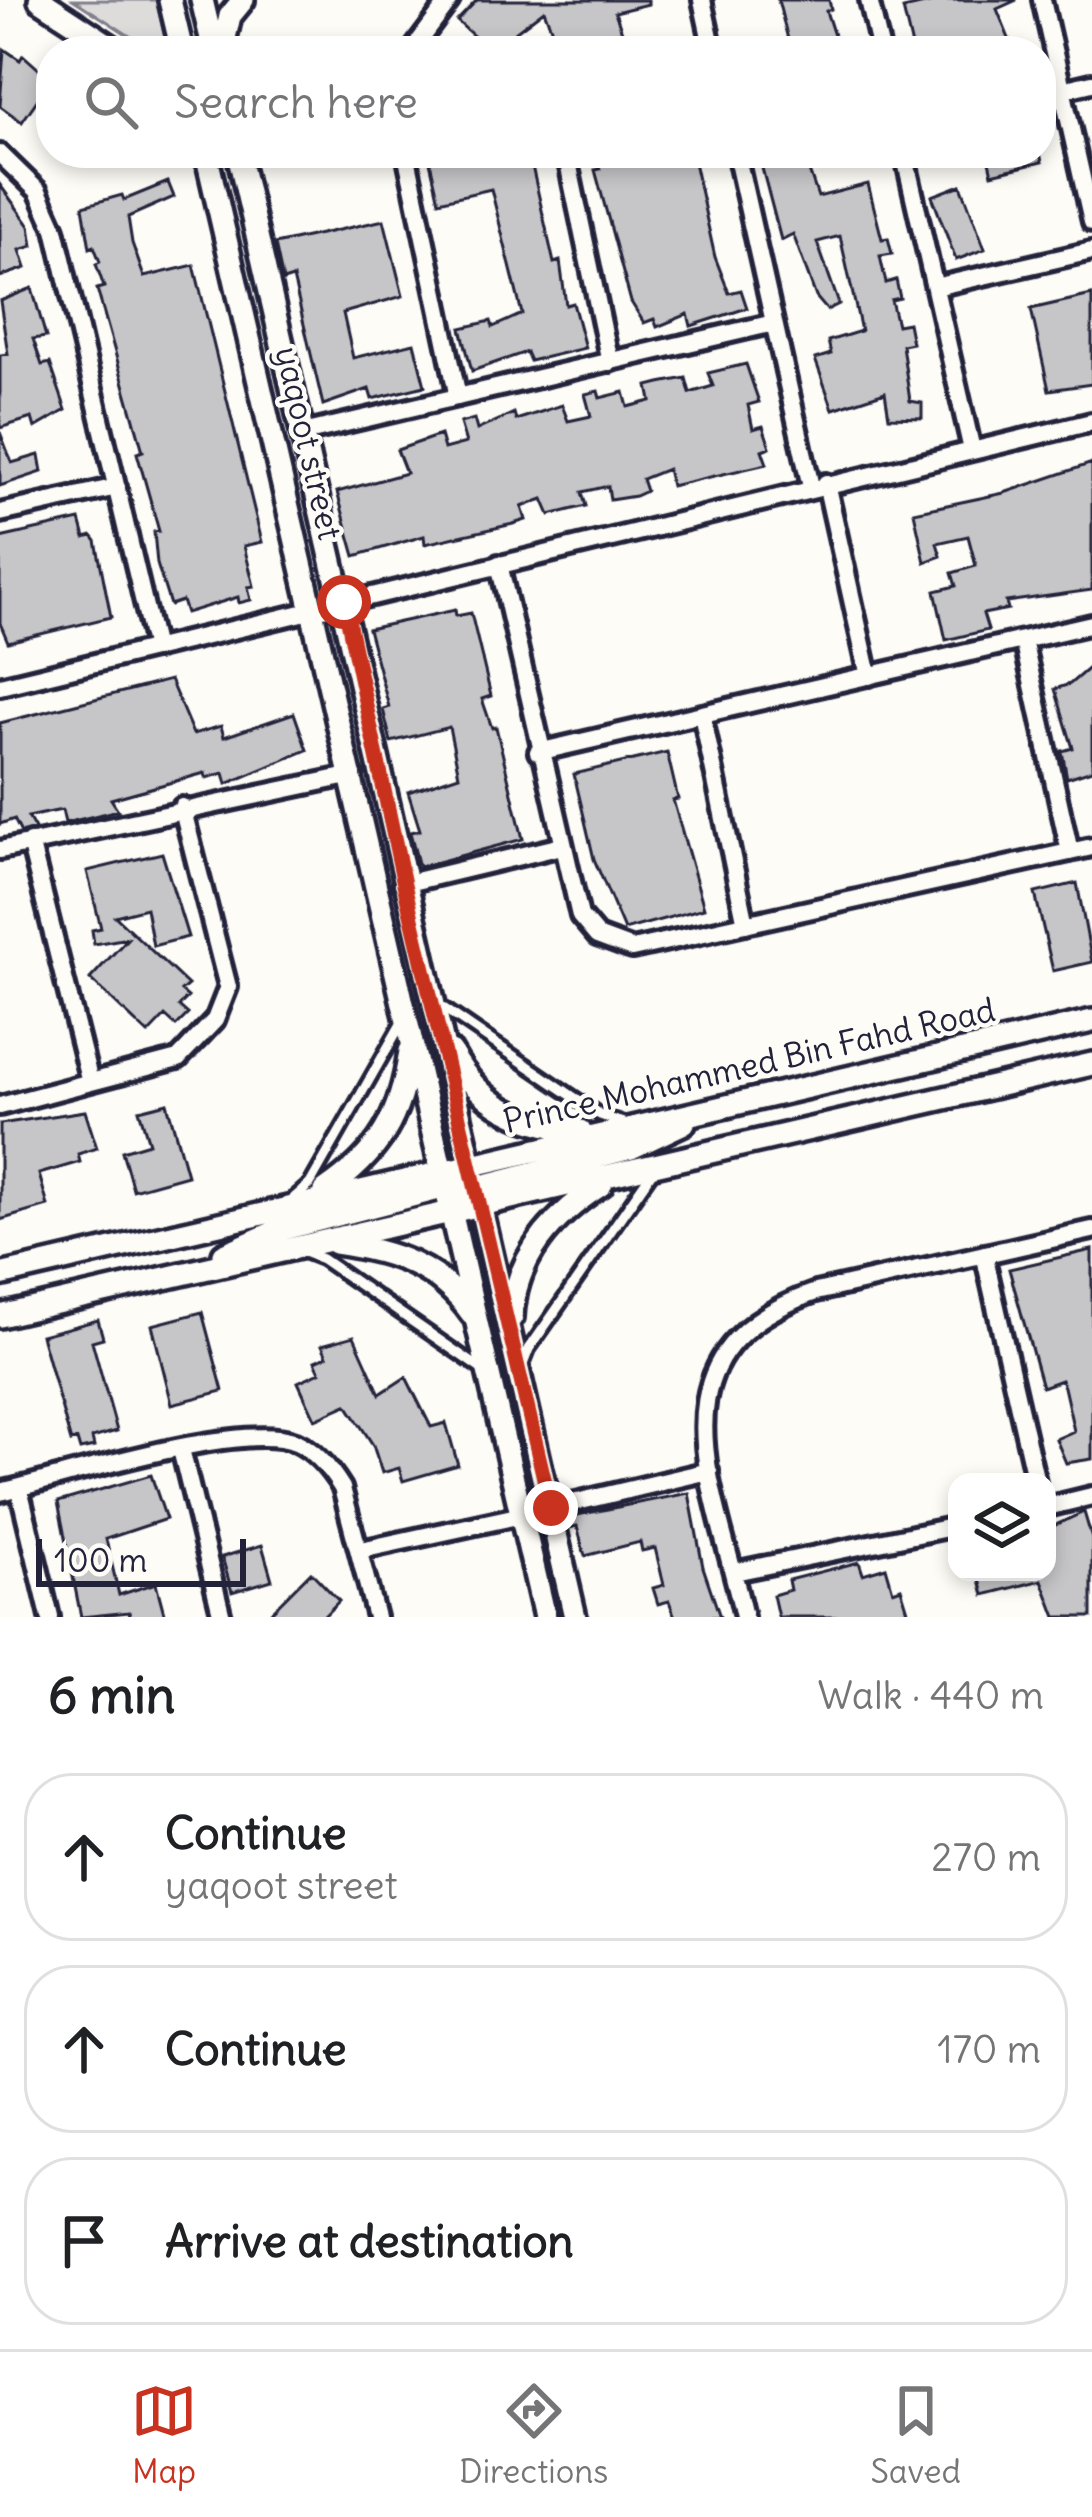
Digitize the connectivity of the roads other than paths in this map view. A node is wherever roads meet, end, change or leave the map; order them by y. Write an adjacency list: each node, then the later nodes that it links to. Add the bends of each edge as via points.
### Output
1 (40, 0): 9 (street)
2 (170, 0): 10 (street)
3 (202, 0): 11 (street)
4 (244, 0): 12 (street)
5 (450, 0): 13 (street)
6 (702, 0): 14 (street)
7 (869, 0): 15 (street)
8 (1042, 0): 16 (street)
9 (95, 36)
10 (178, 36)
11 (213, 36)
12 (223, 36)
13 (423, 36)
14 (708, 36)
15 (877, 36)
16 (1050, 36)
17 (1056, 63): 19 (street)
18 (1092, 83): 19 (street)
19 (1062, 90): 27 (street)
20 (0, 154): 37 (street, via 28,178 55,229)
21 (209, 168): 41 (street, yaqoot street)
22 (241, 168): 34 (street, yaqoot street)
23 (409, 168): 32 (street)
24 (569, 168): 31 (street)
25 (739, 168): 30 (street)
26 (907, 168): 29 (street)
27 (1092, 222)
28 (1092, 250): 29 (street)
29 (935, 286): 35 (street)
30 (774, 322): 31 (street); 36 (street)
31 (610, 362): 32 (street)
32 (458, 398): 34 (street)
33 (1092, 422): 35 (street)
34 (303, 433): 40 (street, yaqoot street)
35 (972, 450): 36 (street)
36 (819, 485): 39 (street); 45 (street)
37 (117, 487): 38 (street); 44 (street)
38 (0, 513)
39 (499, 564): 40 (street); 48 (street)
40 (344, 602): 41 (street); 56 (street, yaqoot street)
41 (314, 610): 44 (street); 49 (street, yaqoot street)
42 (1092, 624): 43 (street)
43 (1023, 640): 45 (street); 55 (street)
44 (155, 649): 46 (street)
45 (869, 676): 47 (street)
46 (0, 686)
47 (703, 714): 48 (street); 57 (street)
48 (538, 752): 52 (street)
49 (353, 775): 50 (street); 59 (street, yaqoot street)
50 (182, 807): 51 (street); 64 (street, via 228,987 215,1020 178,1059)
51 (31, 842): 54 (street); 64 (street)
52 (562, 846): 56 (street); 57 (street, via 580,916 597,937 632,949)
53 (1092, 848): 55 (street)
54 (0, 850)
55 (1070, 852): 57 (street)
56 (404, 884): 58 (street, yaqoot street)
57 (746, 924)
58 (427, 984): 61 (street, yaqoot street); 67 (lane, via 444,1011 600,1115)
59 (404, 1001): 62 (street, yaqoot street); 73 (lane, via 398,1033 310,1184)
60 (1092, 1021): 66 (street, Prince Mohammed Bin Fahd Road)
61 (437, 1027): 68 (street, via 473,1088 502,1111); 71 (street, yaqoot street)
62 (412, 1038): 71 (street, yaqoot street); 72 (street, via 389,1131 367,1160)
63 (1092, 1064): 69 (street, Prince Mohammed Bin Fahd Road)
64 (90, 1082): 65 (street)
65 (0, 1106)
66 (720, 1106): 67 (street, Prince Mohammed Bin Fahd Road); 71 (street, via 632,1148)
67 (637, 1124): 68 (street, Prince Mohammed Bin Fahd Road)
68 (598, 1133): 71 (street, Prince Mohammed Bin Fahd Road)
69 (668, 1164): 70 (street, Prince Mohammed Bin Fahd Road); 83 (lane, via 643,1180 529,1348)
70 (615, 1176): 71 (street, Prince Mohammed Bin Fahd Road); 82 (street, via 573,1203 529,1255 513,1291)
71 (460, 1188): 72 (street, Prince Mohammed Bin Fahd Road); 75 (street, Prince Mohammed Bin Fahd Road); 79 (street, via 279,1230); 81 (street); 82 (street)
72 (312, 1200): 73 (street, Prince Mohammed Bin Fahd Road)
73 (277, 1208): 78 (street, Prince Mohammed Bin Fahd Road)
74 (1092, 1230): 77 (street)
75 (322, 1241): 76 (street, Prince Mohammed Bin Fahd Road); 81 (street, via 427,1269)
76 (286, 1250): 79 (street, Prince Mohammed Bin Fahd Road); 84 (lane, via 322,1259 479,1365)
77 (984, 1254): 86 (street, via 816,1292 737,1333 709,1378 701,1414); 87 (street)
78 (0, 1276)
79 (172, 1276): 80 (street, Prince Mohammed Bin Fahd Road)
80 (0, 1316)
81 (482, 1334): 84 (street)
82 (511, 1341): 83 (street)
83 (521, 1384): 91 (street)
84 (495, 1390): 92 (street)
85 (181, 1450): 88 (street); 94 (street, via 245,1437 295,1442 342,1488); 97 (street)
86 (709, 1471): 91 (street); 95 (street)
87 (1034, 1473)
88 (9, 1490): 96 (street)
89 (1092, 1496): 90 (street)
90 (1056, 1505)
91 (551, 1508): 100 (street)
92 (522, 1515): 94 (street); 99 (street)
93 (948, 1528): 95 (street)
94 (361, 1550): 98 (street)
95 (734, 1572): 101 (street)
96 (50, 1617)
97 (221, 1617)
98 (376, 1617)
99 (545, 1617)
100 (575, 1617)
101 (744, 1617)

